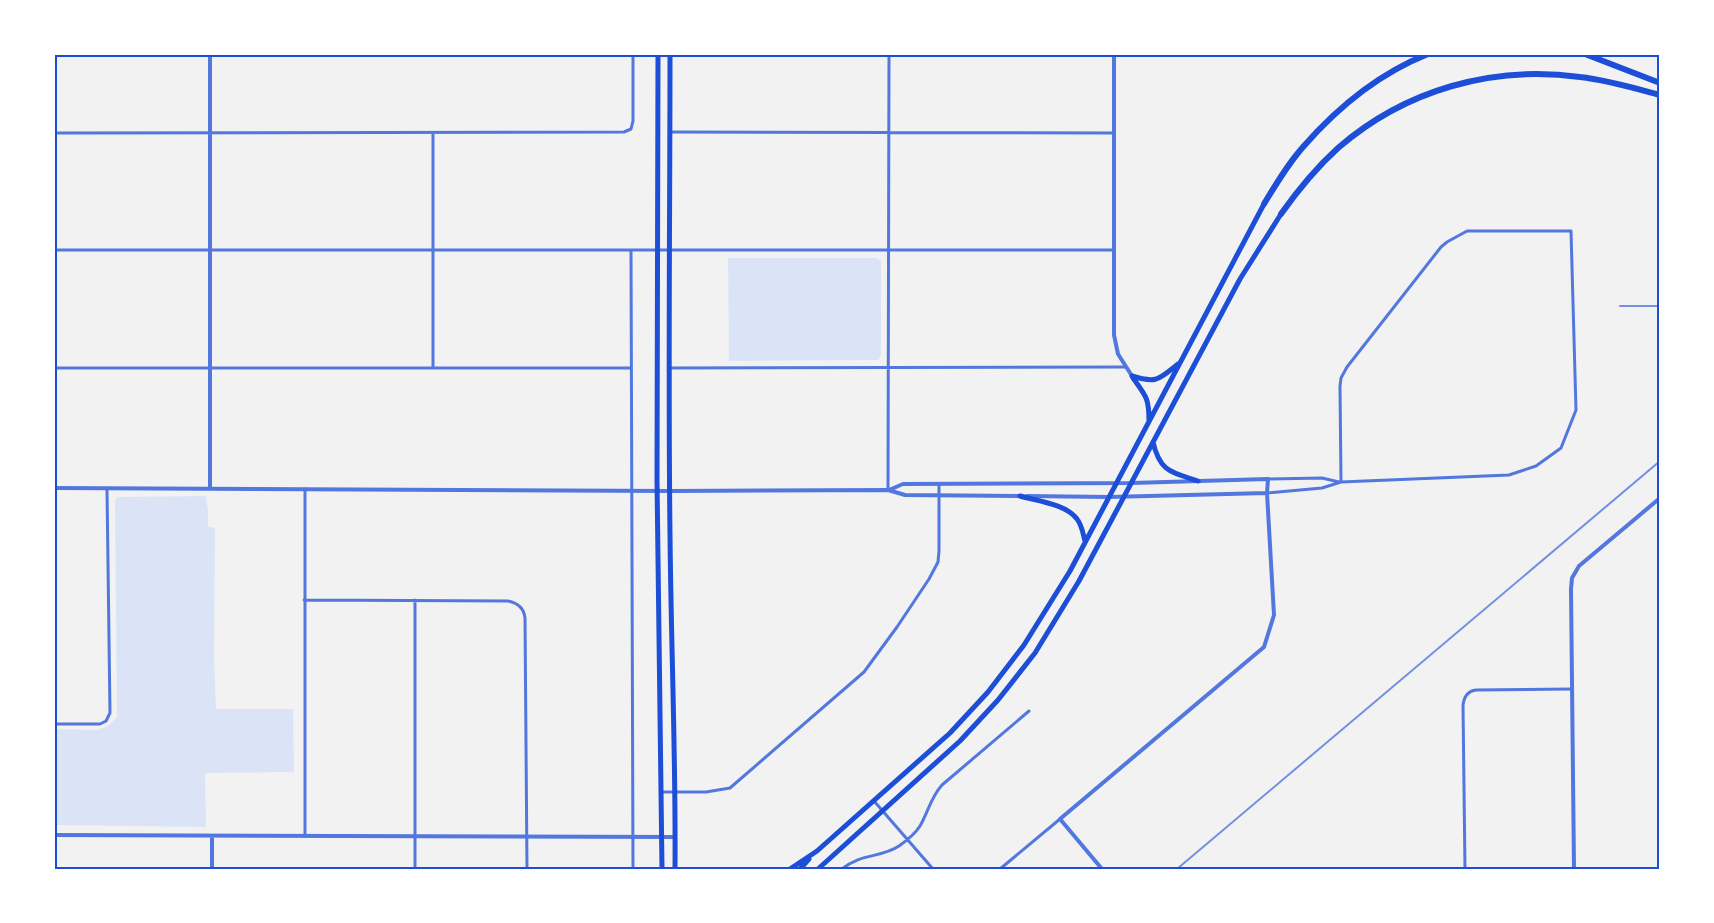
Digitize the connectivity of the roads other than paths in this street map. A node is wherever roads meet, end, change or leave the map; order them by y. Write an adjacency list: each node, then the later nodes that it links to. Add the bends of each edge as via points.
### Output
1 (210, 54): 14 (street)
2 (633, 54): 15 (street, via 633,121 631,129 624,132)
3 (658, 54): 19 (main road)
4 (670, 54): 11 (main road)
5 (889, 54): 12 (street)
6 (1114, 54): 16 (street)
7 (1428, 54): 17 (highway, via 1377,81 1347,104 1304,146)
8 (1586, 55): 9 (highway)
9 (1660, 82)
10 (1660, 95): 18 (highway, via 1580,76 1542,74 1490,77 1440,88 1373,122 1338,148 1307,178)
11 (670, 132): 12 (street); 20 (main road)
12 (889, 132): 16 (street); 25 (street)
13 (54, 133): 14 (street)
14 (210, 133): 15 (street); 22 (street)
15 (433, 133): 23 (street)
16 (1114, 133): 26 (street)
17 (1263, 204): 27 (main road)
18 (1281, 214): 37 (main road, via 1240,279)
19 (657, 249): 20 (street); 24 (street); 50 (main road)
20 (670, 249): 25 (street); 34 (main road)
21 (54, 250): 22 (street)
22 (210, 250): 23 (street); 31 (street)
23 (434, 250): 24 (street); 32 (street)
24 (631, 250): 33 (street)
25 (889, 250): 26 (street); 28 (street)
26 (1114, 250): 29 (street, via 1114,340)
27 (1180, 363): 35 (main road, via 1155,380); 36 (main road)
28 (889, 367): 29 (street); 34 (street); 48 (street)
29 (1125, 367): 35 (street)
30 (54, 368): 31 (street)
31 (210, 368): 32 (street); 46 (street)
32 (434, 368): 33 (street)
33 (631, 368): 49 (street)
34 (669, 368): 51 (main road)
35 (1132, 376): 36 (main road, via 1149,403)
36 (1149, 422): 42 (main road)
37 (1153, 442): 39 (main road, via 1162,465); 43 (main road)
38 (1268, 479): 39 (street); 40 (street, via 1322,478); 52 (street)
39 (1198, 481): 43 (street)
40 (1341, 482): 40 (street, via 1341,378 1441,247 1467,231 1571,231 1576,410 1561,448 1536,466 1509,475); 52 (street, via 1322,488)
41 (939, 483): 42 (street); 48 (street, via 903,484); 53 (street)
42 (1116, 483): 43 (street); 55 (main road)
43 (1132, 483): 56 (main road)
44 (54, 488): 45 (street)
45 (108, 489): 46 (street); 63 (street, via 110,713 100,724)
46 (210, 489): 47 (street)
47 (305, 489): 49 (street); 59 (street)
48 (888, 490): 51 (street); 53 (street, via 904,495)
49 (631, 491): 50 (street); 74 (street)
50 (657, 491): 51 (street); 64 (main road)
51 (669, 491): 65 (main road)
52 (1267, 493): 56 (street); 68 (street, via 1274,615 1264,647)
53 (939, 496): 54 (street); 65 (street, via 939,556 934,571 864,672 730,788)
54 (1020, 496): 55 (street); 58 (main road, via 1065,509 1077,519)
55 (1109, 496): 56 (street); 58 (main road)
56 (1124, 496): 67 (main road, via 1059,616 1023,670 960,741)
57 (1660, 498): 61 (street, via 1574,573 1570,589)
58 (1085, 541): 66 (main road, via 1039,624 988,692 950,733)
59 (304, 600): 60 (street); 71 (street)
60 (415, 600): 72 (street); 73 (street, via 508,601 524,612)
61 (1572, 689): 92 (street, via 1476,690 1467,694 1463,705); 93 (street)
62 (1029, 711): 77 (street, via 942,784 920,826)
63 (54, 724)
64 (662, 792): 65 (street); 75 (main road)
65 (675, 792): 76 (main road)
66 (874, 801): 67 (street); 78 (main road)
67 (883, 811): 77 (street); 87 (main road)
68 (1060, 819): 90 (street); 91 (street)
69 (54, 835): 70 (street)
70 (212, 836): 71 (street); 79 (street)
71 (305, 836): 72 (street)
72 (416, 836): 73 (street); 80 (street)
73 (527, 837): 74 (street); 81 (street)
74 (633, 837): 75 (street); 82 (street)
75 (661, 837): 76 (street); 83 (main road)
76 (675, 837): 84 (main road)
77 (907, 839): 88 (street, via 894,849 861,857); 89 (street)
78 (817, 851): 85 (main road); 86 (main road)
79 (212, 869)
80 (415, 869)
81 (527, 869)
82 (633, 869)
83 (662, 869)
84 (675, 869)
85 (790, 869)
86 (800, 869)
87 (818, 869)
88 (842, 869)
89 (933, 869)
90 (1000, 869)
91 (1102, 869)
92 (1465, 869)
93 (1574, 869)

